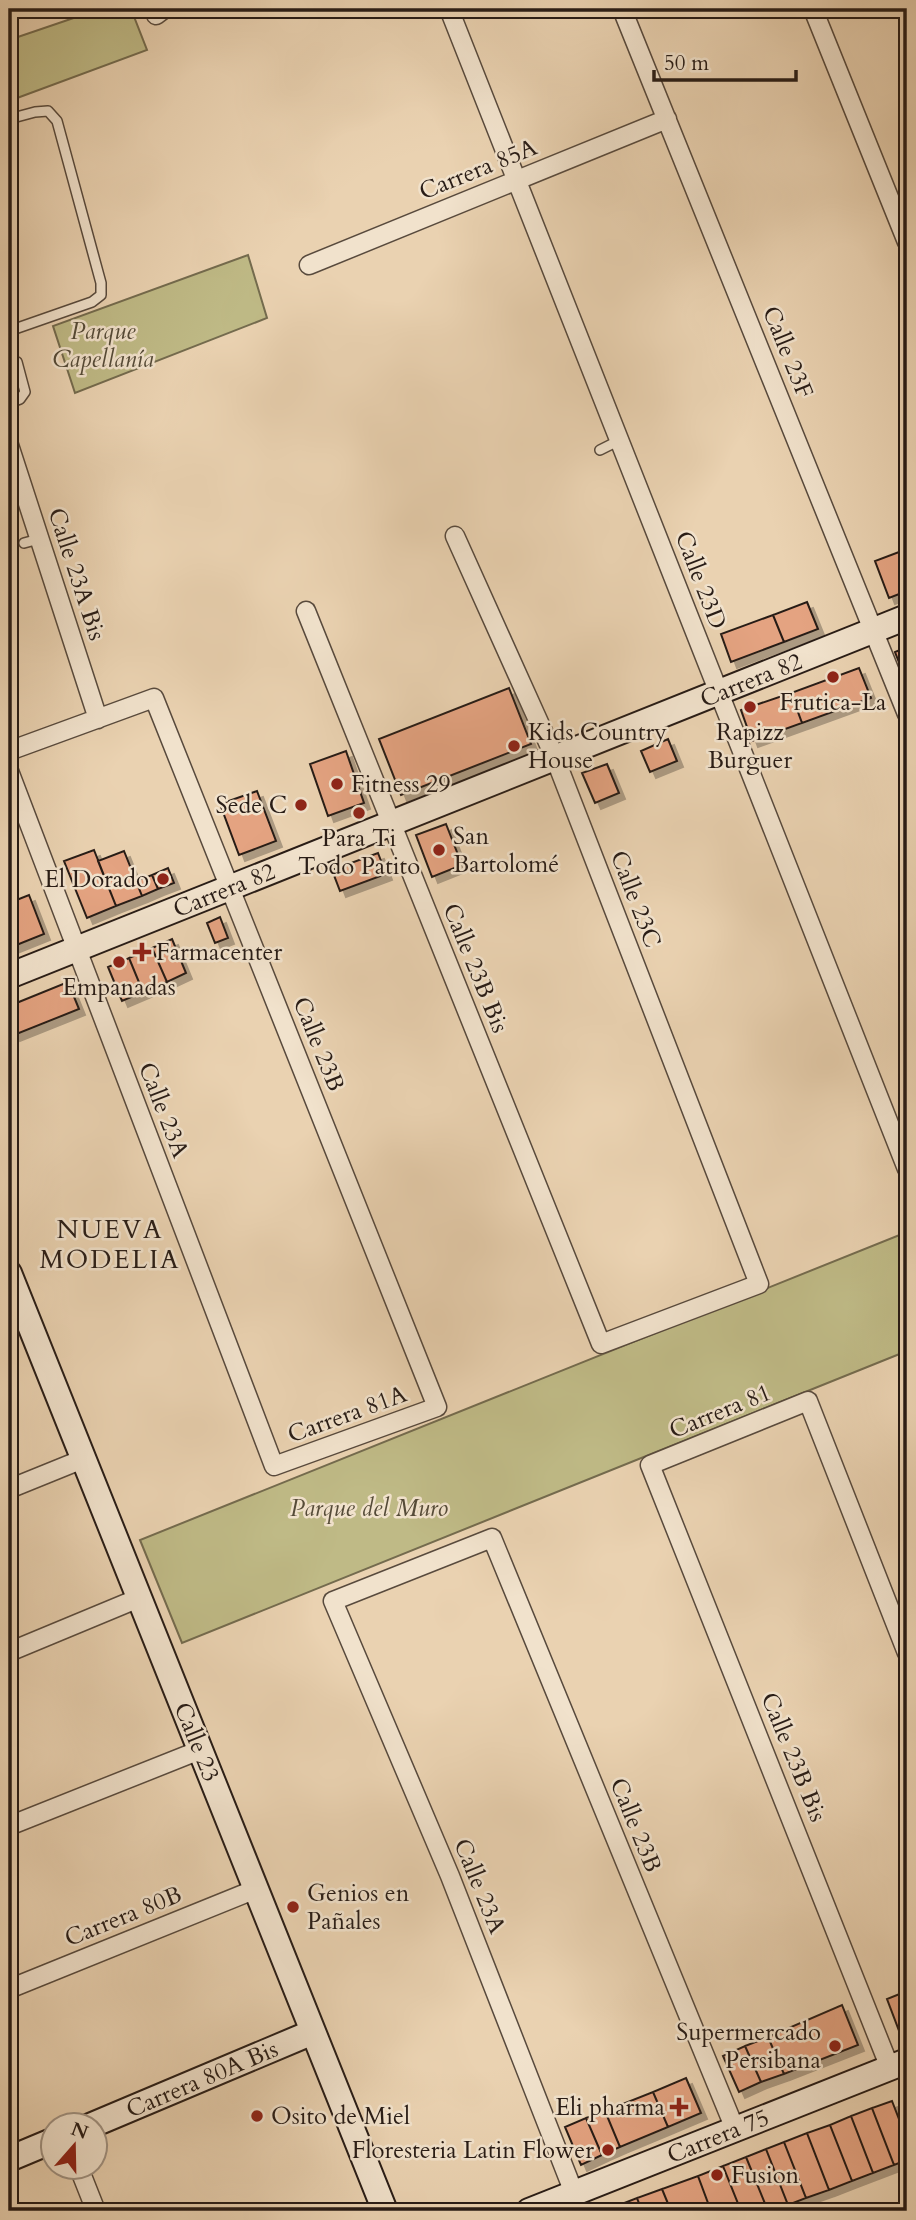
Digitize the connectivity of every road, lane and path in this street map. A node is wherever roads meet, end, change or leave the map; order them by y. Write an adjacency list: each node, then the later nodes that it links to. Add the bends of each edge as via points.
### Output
1 (449, 9): 6 (street, Calle 23D)
2 (622, 9): 5 (street, Calle 23F)
3 (813, 9): 7 (street)
4 (9, 119): 9 (lane, via 48,111 57,121 101,283 101,295 93,302)
5 (667, 119): 6 (street, Carrera 85A); 18 (street, Calle 23F)
6 (516, 180): 8 (street, Carrera 85A); 12 (street, Calle 23D)
7 (907, 242)
8 (309, 265)
9 (9, 331)
10 (17, 362): 11 (lane, via 24,391 20,399)
11 (9, 403)
12 (620, 440): 14 (lane); 19 (street, Calle 23D)
13 (9, 445): 21 (street, Calle 23A Bis, via 32,541)
14 (600, 450)
15 (455, 536): 23 (street, Calle 23C)
16 (306, 611): 25 (street, Calle 23B Bis)
17 (907, 617): 18 (street, Carrera 82)
18 (874, 630): 19 (street, Carrera 82); 20 (street, Calle 23F)
19 (719, 692): 23 (street, Carrera 82); 29 (street, Calle 23D)
20 (907, 714)
21 (98, 719): 22 (street); 26 (street, Calle 23B, via 154,698)
22 (9, 751)
23 (555, 758): 25 (street, Carrera 82); 32 (street, Calle 23C, via 760,1284)
24 (9, 771): 27 (street, Calle 23A)
25 (390, 824): 26 (street, Carrera 82); 32 (street, Calle 23B Bis)
26 (230, 888): 27 (street, Carrera 82); 33 (street, Calle 23B)
27 (77, 949): 28 (street, Carrera 82); 36 (street, Calle 23A)
28 (9, 976)
29 (907, 1169)
30 (9, 1273): 31 (street, Calle 23)
31 (16, 1314): 34 (street, Calle 23)
32 (601, 1344)
33 (437, 1408): 36 (street, Carrera 81A)
34 (83, 1459): 37 (street); 38 (street, Calle 23)
35 (650, 1465): 41 (street, Carrera 81, via 808,1401); 47 (street, Calle 23B Bis)
36 (274, 1466)
37 (9, 1489)
38 (139, 1598): 40 (street); 42 (street, Calle 23)
39 (333, 1601): 49 (street, Calle 23B, via 492,1538); 53 (street, Calle 23A, via 450,1876)
40 (9, 1652)
41 (907, 1653)
42 (200, 1750): 43 (street); 44 (street, Calle 23)
43 (9, 1826)
44 (256, 1889): 45 (street, Carrera 80B); 46 (street, Calle 23)
45 (9, 1989)
46 (313, 2032): 48 (street, Carrera 80A Bis); 55 (street, Calle 23)
47 (898, 2064): 49 (street, Carrera 75)
48 (108, 2118)
49 (735, 2129): 53 (street, Carrera 75)
50 (38, 2147): 51 (street)
51 (9, 2159)
52 (85, 2182): 54 (street)
53 (574, 2193): 56 (street, Carrera 75)
54 (96, 2211)
55 (385, 2211)
56 (528, 2211)

